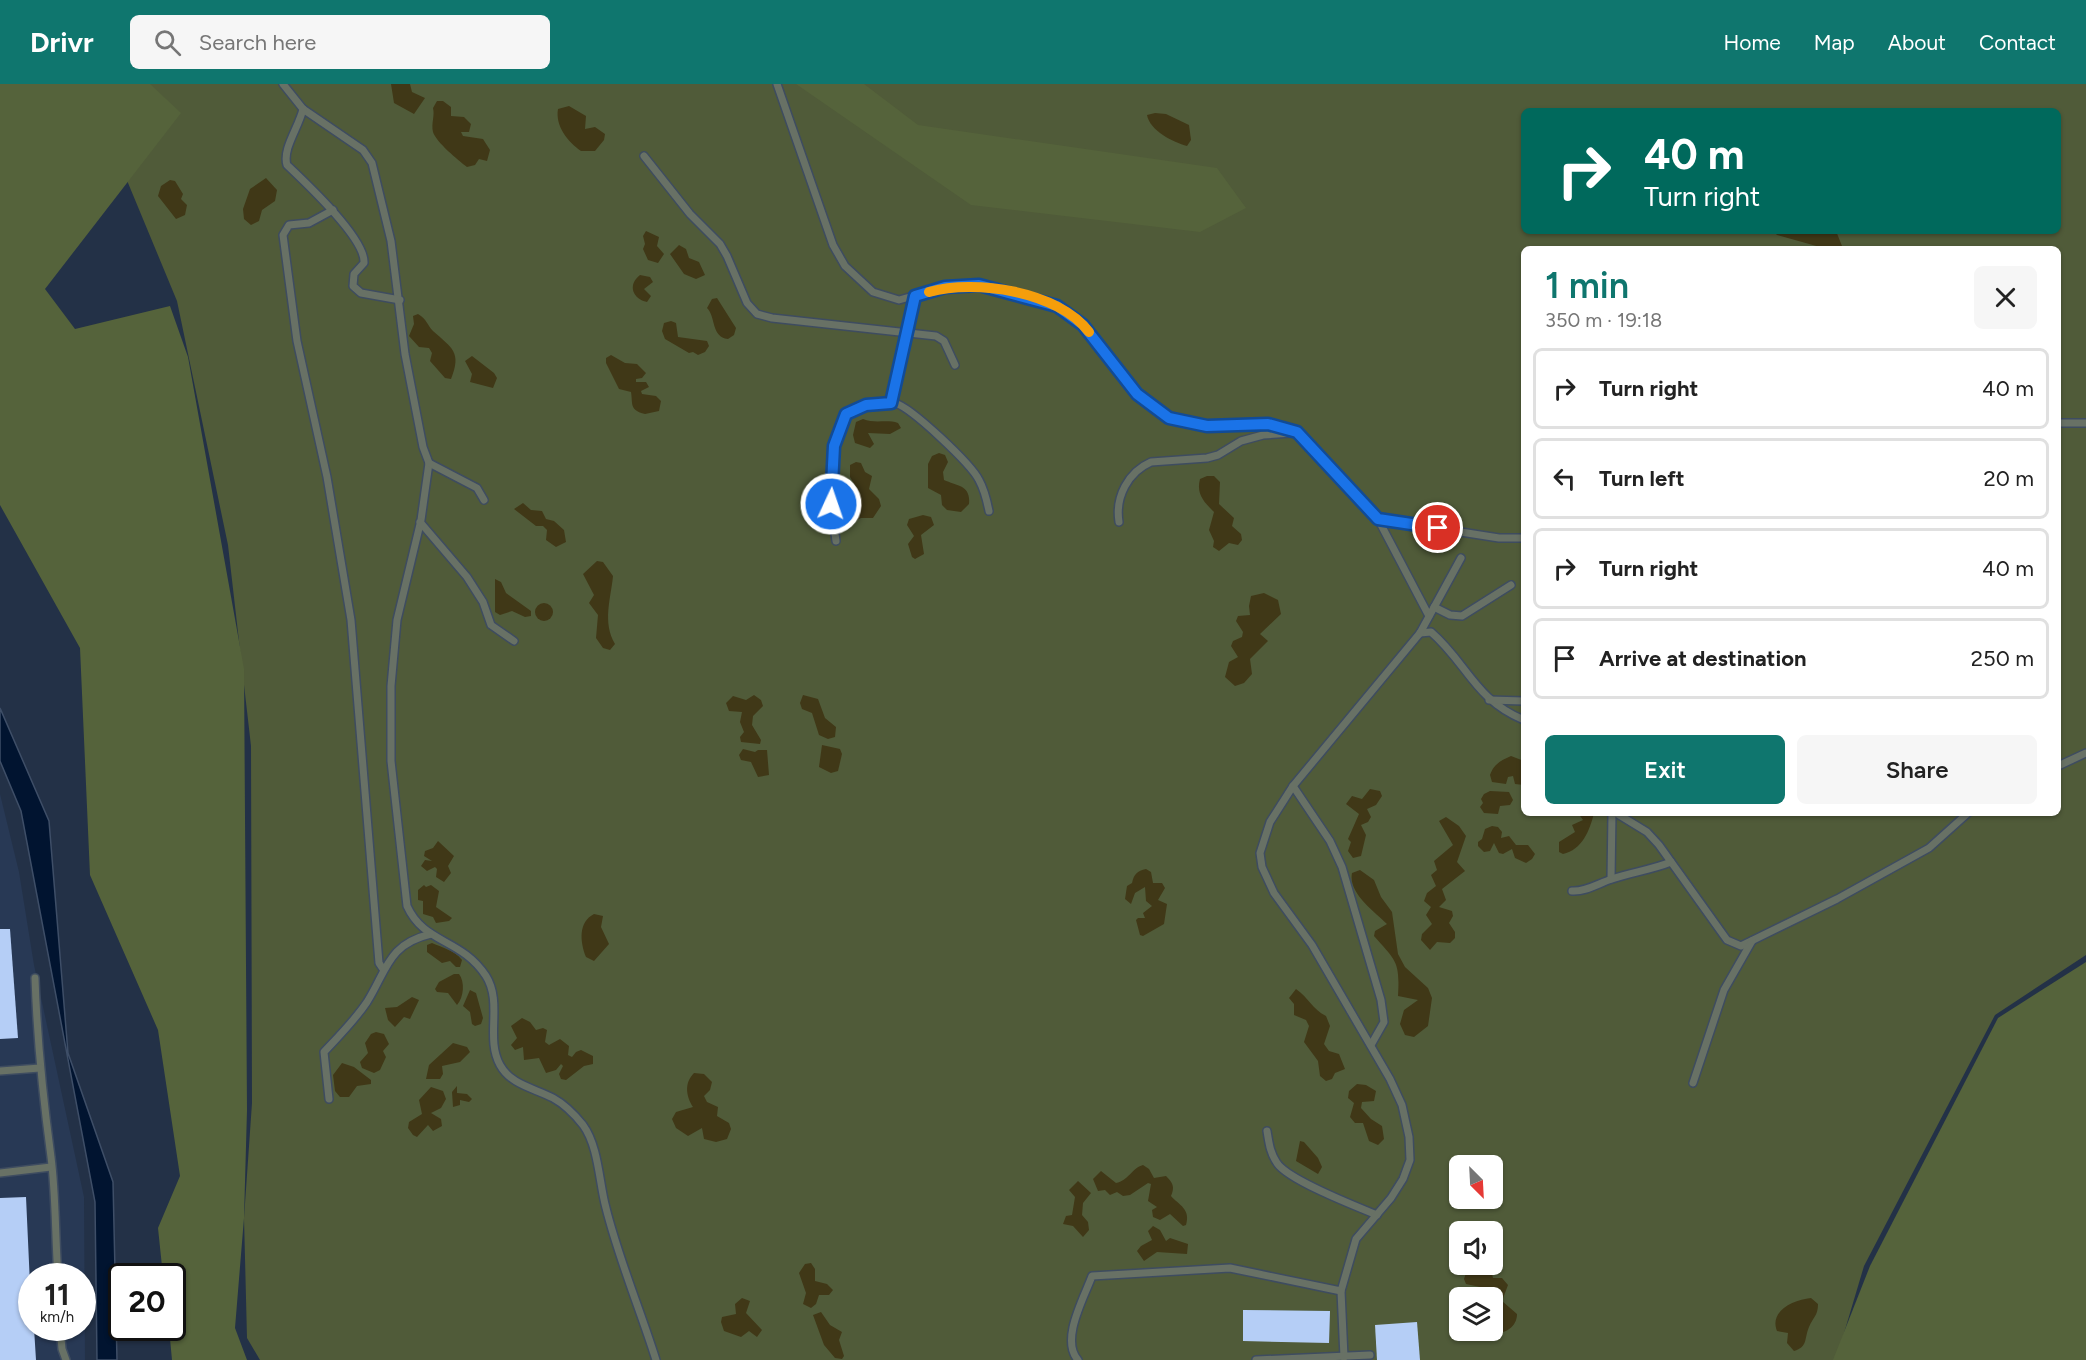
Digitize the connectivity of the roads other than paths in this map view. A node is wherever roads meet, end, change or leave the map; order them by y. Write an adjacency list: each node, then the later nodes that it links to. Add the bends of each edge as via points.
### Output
1 (283, 84): 3 (lane)
2 (777, 84): 6 (lane, via 833,245 845,266 873,292 899,300)
3 (303, 109): 5 (lane, via 286,148 285,160); 7 (lane, via 363,150 372,164 391,241)
4 (644, 156): 8 (lane, via 690,214 720,244 747,303 758,314)
5 (333, 210): 7 (lane, via 364,258 354,274 353,286 361,293); 42 (lane, via 309,222 289,225 283,236 297,341 327,477 351,621 378,951)
6 (915, 296): 8 (lane); 13 (lane, via 945,287 979,285 1057,306 1083,325 1137,394 1169,418 1207,426 1268,424)
7 (400, 300): 14 (lane, via 405,354)
8 (907, 332): 9 (lane, via 944,341); 10 (lane)
9 (955, 365)
10 (891, 403): 16 (lane, via 911,413 958,455 979,480); 21 (lane, via 866,405 846,414 834,446 831,504)
11 (2061, 423): 12 (lane)
12 (2086, 423)
13 (1297, 432): 17 (lane); 19 (lane, via 1241,441 1218,456 1142,466 1119,499)
14 (429, 462): 15 (lane, via 477,488); 18 (lane)
15 (484, 500)
16 (989, 511)
17 (1378, 519): 20 (lane, via 1498,538); 25 (lane)
18 (420, 522): 27 (lane, via 467,577 483,602 491,626); 40 (lane, via 397,620 391,686 391,761 407,906 413,919)
19 (1119, 522)
20 (1521, 538)
21 (836, 541)
22 (1461, 558): 24 (lane)
23 (1511, 585): 24 (lane, via 1461,615 1450,615)
24 (1434, 607): 25 (lane)
25 (1429, 616): 26 (lane)
26 (1420, 633): 28 (lane, via 1431,632 1438,638); 33 (lane)
27 (514, 641)
28 (1490, 700): 29 (lane); 30 (lane)
29 (1521, 700)
30 (1521, 718)
31 (2086, 753): 32 (lane)
32 (2061, 765)
33 (1293, 786): 44 (lane, via 1330,841 1342,867 1381,1000 1384,1022); 44 (lane, via 1270,822 1260,853 1262,867 1274,893 1312,945)
34 (1614, 816): 38 (lane)
35 (1619, 816): 37 (lane, via 1647,832)
36 (1965, 816): 41 (lane, via 1929,848)
37 (1671, 862): 38 (lane); 41 (lane, via 1727,940 1741,946)
38 (1611, 879): 39 (lane, via 1579,892)
39 (1572, 891)
40 (431, 934): 42 (lane, via 402,946); 60 (lane, via 465,952 488,979 494,1000 495,1052 500,1066 511,1079 554,1099 585,1127 606,1209)
41 (1752, 941): 47 (lane, via 1724,990)
42 (383, 969): 48 (lane, via 366,1004 324,1052)
43 (35, 978): 45 (lane)
44 (1371, 1045): 52 (lane, via 1402,1106 1410,1160 1397,1189)
45 (40, 1068): 46 (lane); 50 (lane)
46 (0, 1071)
47 (1693, 1083)
48 (329, 1099)
49 (1267, 1131): 52 (lane, via 1278,1165 1291,1175)
50 (51, 1167): 51 (lane); 53 (lane)
51 (0, 1173)
52 (1377, 1215): 54 (lane, via 1356,1239)
53 (57, 1263)
54 (1341, 1291): 57 (lane); 61 (lane, via 1230,1268 1092,1276 1071,1337 1072,1353)
55 (61, 1341): 59 (lane)
56 (1370, 1356): 57 (lane)
57 (1344, 1357): 58 (lane)
58 (1301, 1359): 62 (lane)
59 (66, 1360)
60 (656, 1360)
61 (1078, 1360)
62 (1257, 1360)

